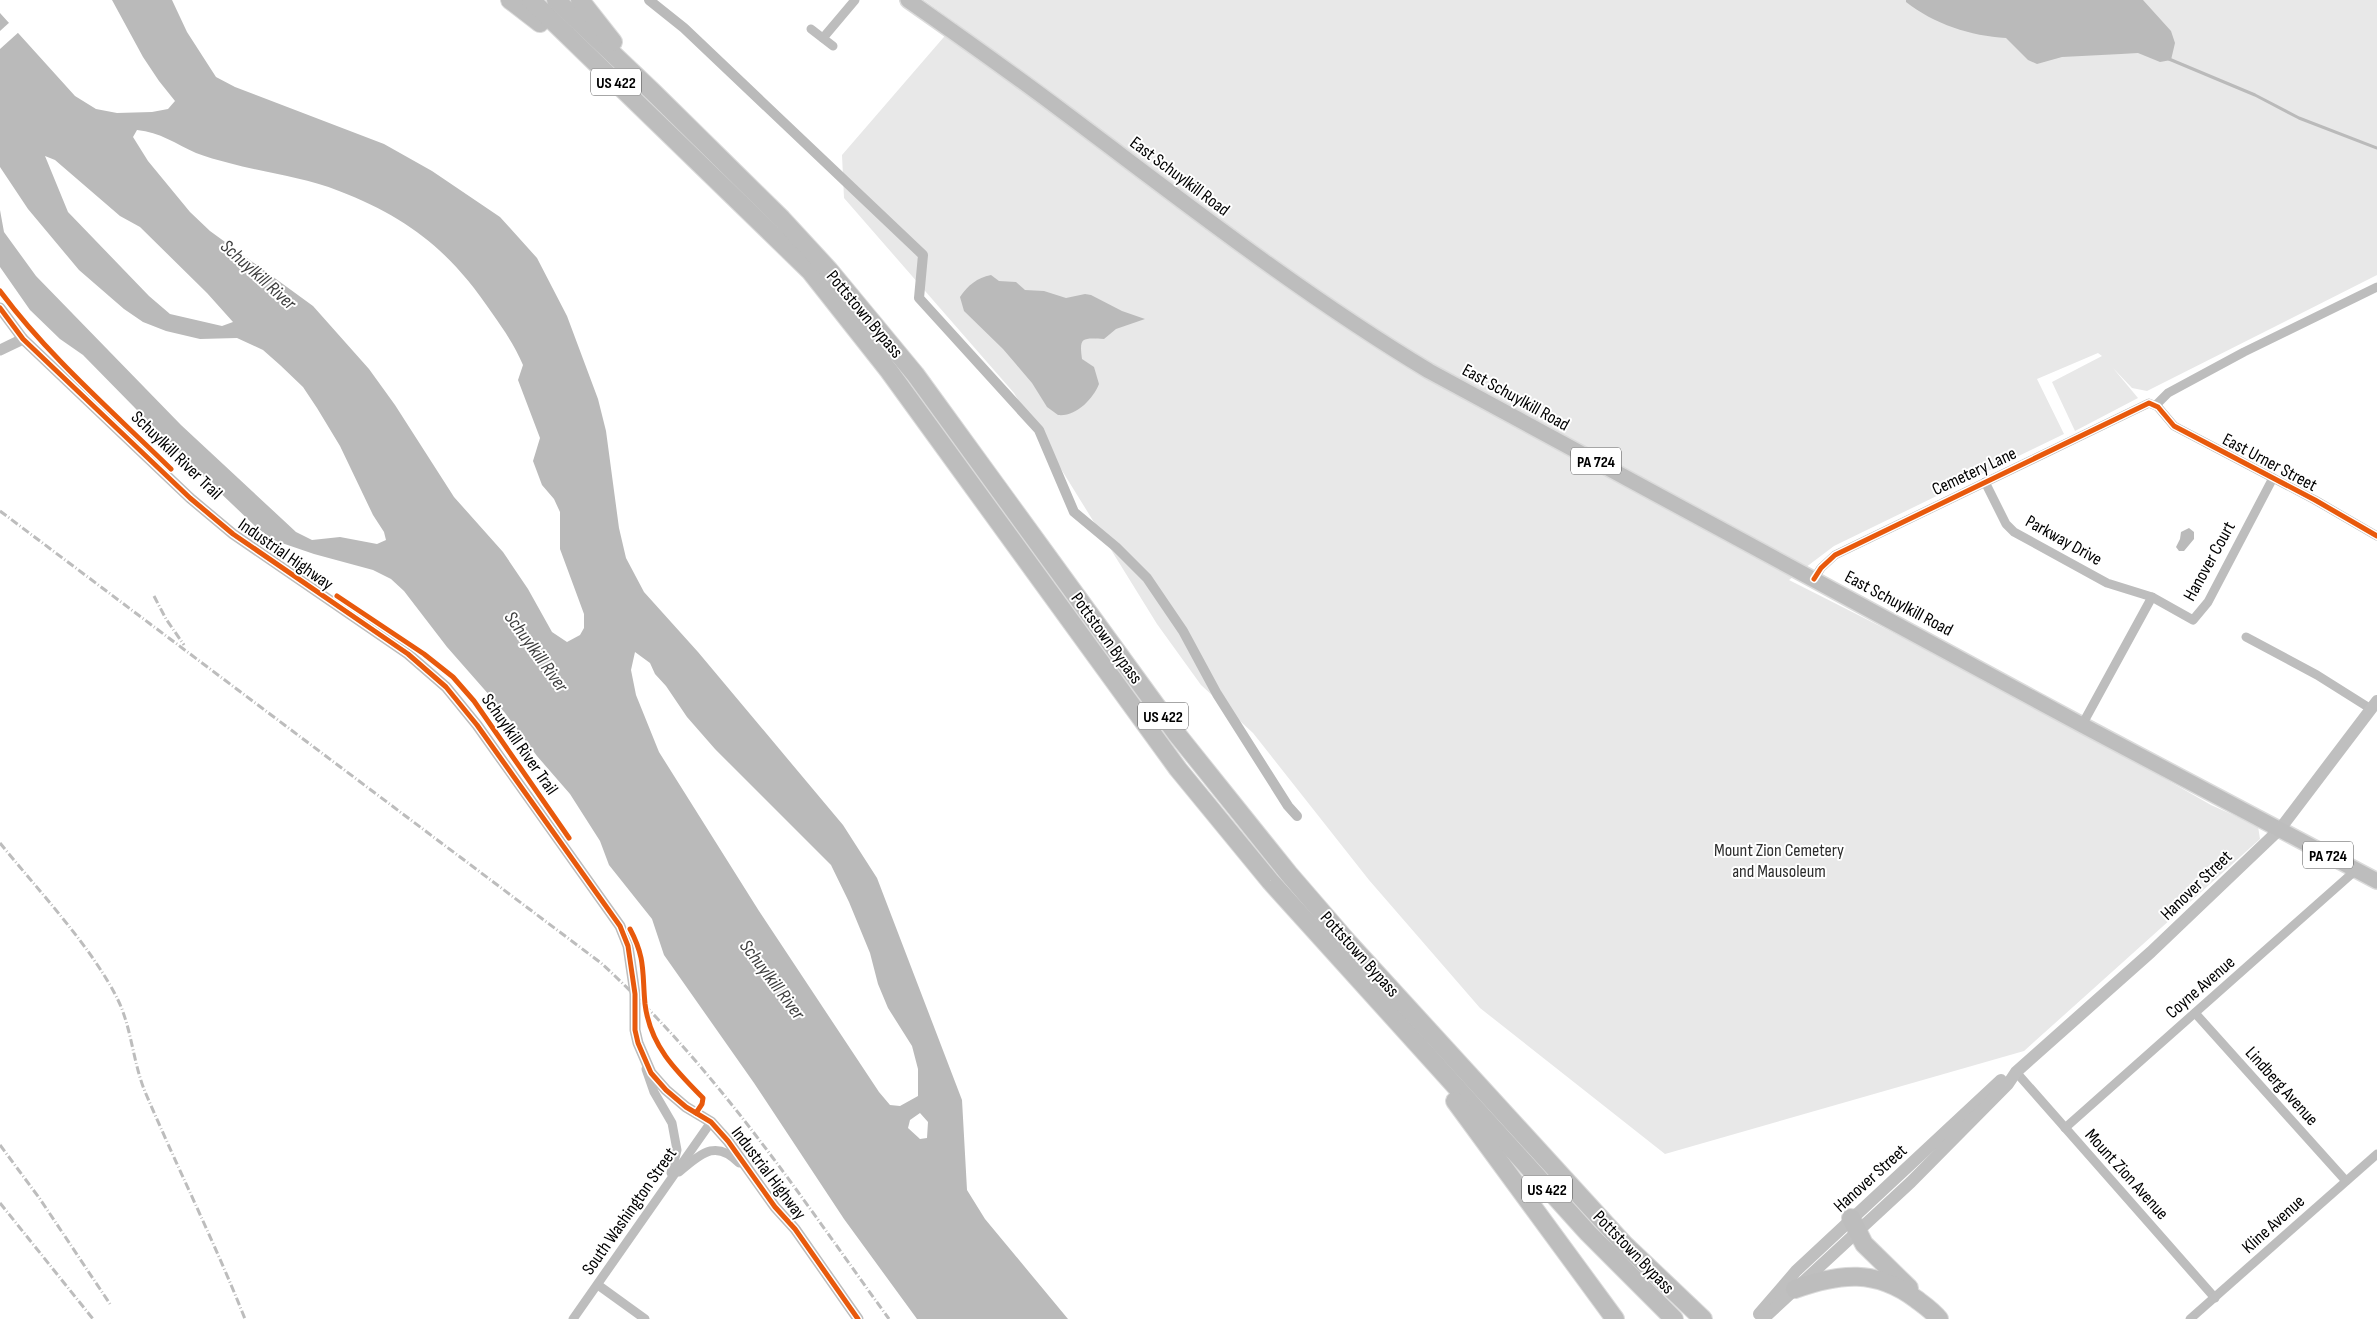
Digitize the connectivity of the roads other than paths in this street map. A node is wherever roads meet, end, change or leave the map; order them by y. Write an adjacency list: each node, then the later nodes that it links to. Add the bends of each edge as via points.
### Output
1 (510, 0): 11 (highway)
2 (531, 0): 11 (highway, Pottstown Bypass / US 422)
3 (556, 0): 10 (highway, Pottstown Bypass / US 422)
4 (580, 0): 10 (highway)
5 (855, 0): 8 (street)
6 (908, 0): 20 (main road, East Schuylkill Road / PA 724, via 1265,262 1376,339)
7 (811, 29): 8 (street)
8 (823, 38): 9 (street)
9 (833, 46)
10 (652, 91): 48 (highway, Pottstown Bypass / US 422, via 782,219 876,325 1176,733 1346,940 1617,1236)
11 (700, 164): 30 (highway, Pottstown Bypass / US 422, via 810,271 889,371 1178,770 1270,881)
12 (2377, 287): 16 (street, via 2168,392)
13 (0, 308): 14 (street, Industrial Highway)
14 (24, 339): 15 (street); 29 (street, Industrial Highway, via 224,527 408,654 446,687 477,725 620,926 628,946)
15 (0, 350)
16 (2156, 405): 17 (street, East Urner Street, via 2174,426); 18 (street, Cemetery Lane, via 2143,404)
17 (2272, 478): 19 (street, East Urner Street); 21 (street, Hanover Court, via 2208,602 2193,620)
18 (1985, 482): 20 (street, Cemetery Lane, via 1835,555); 21 (street, Parkway Drive, via 2006,524 2014,532 2107,583)
19 (2377, 536)
20 (1814, 579): 24 (main road, East Schuylkill Road / PA 724)
21 (2152, 597): 24 (street)
22 (2246, 637): 23 (street)
23 (2374, 705): 25 (main road, Hanover Street)
24 (2082, 725): 25 (main road, East Schuylkill Road / PA 724)
25 (2280, 829): 26 (main road, PA 724); 31 (main road, Hanover Street, via 2158,946)
26 (2356, 870): 27 (main road, PA 724); 28 (street, Coyne Avenue)
27 (2377, 881)
28 (2195, 1013): 33 (street, Coyne Avenue); 37 (street, Lindberg Avenue)
29 (638, 1042): 32 (street, Industrial Highway, via 651,1073 666,1090 686,1107); 35 (street, via 654,1092 672,1124 677,1150)
30 (1425, 1054): 46 (highway, via 1438,1078); 47 (highway, Pottstown Bypass / US 422, via 1588,1233)
31 (2016, 1072): 33 (street, Mount Zion Avenue); 38 (main road, Hanover Street, via 2006,1075)
32 (712, 1122): 35 (street, South Washington Street); 36 (street, Industrial Highway)
33 (2065, 1128): 41 (street, Mount Zion Avenue)
34 (2375, 1160): 37 (street, Kline Avenue)
35 (669, 1180): 36 (street, via 705,1151 717,1150 732,1156); 39 (street, South Washington Street)
36 (756, 1180): 45 (street, Industrial Highway)
37 (2346, 1181): 41 (street, Kline Avenue)
38 (1854, 1224): 40 (main road, Hanover Street); 42 (highway, via 1864,1244); 49 (main road, Hanover Street, via 1796,1271)
39 (598, 1285): 43 (street, South Washington Street); 44 (street)
40 (1795, 1289): 42 (highway, via 1841,1277 1876,1278 1910,1294); 50 (main road, Hanover Street)
41 (2215, 1298): 51 (street, Kline Avenue)
42 (1937, 1317)
43 (573, 1319)
44 (645, 1319)
45 (858, 1319)
46 (1615, 1319)
47 (1674, 1319)
48 (1703, 1319)
49 (1755, 1319)
50 (1763, 1319)
51 (2190, 1319)

